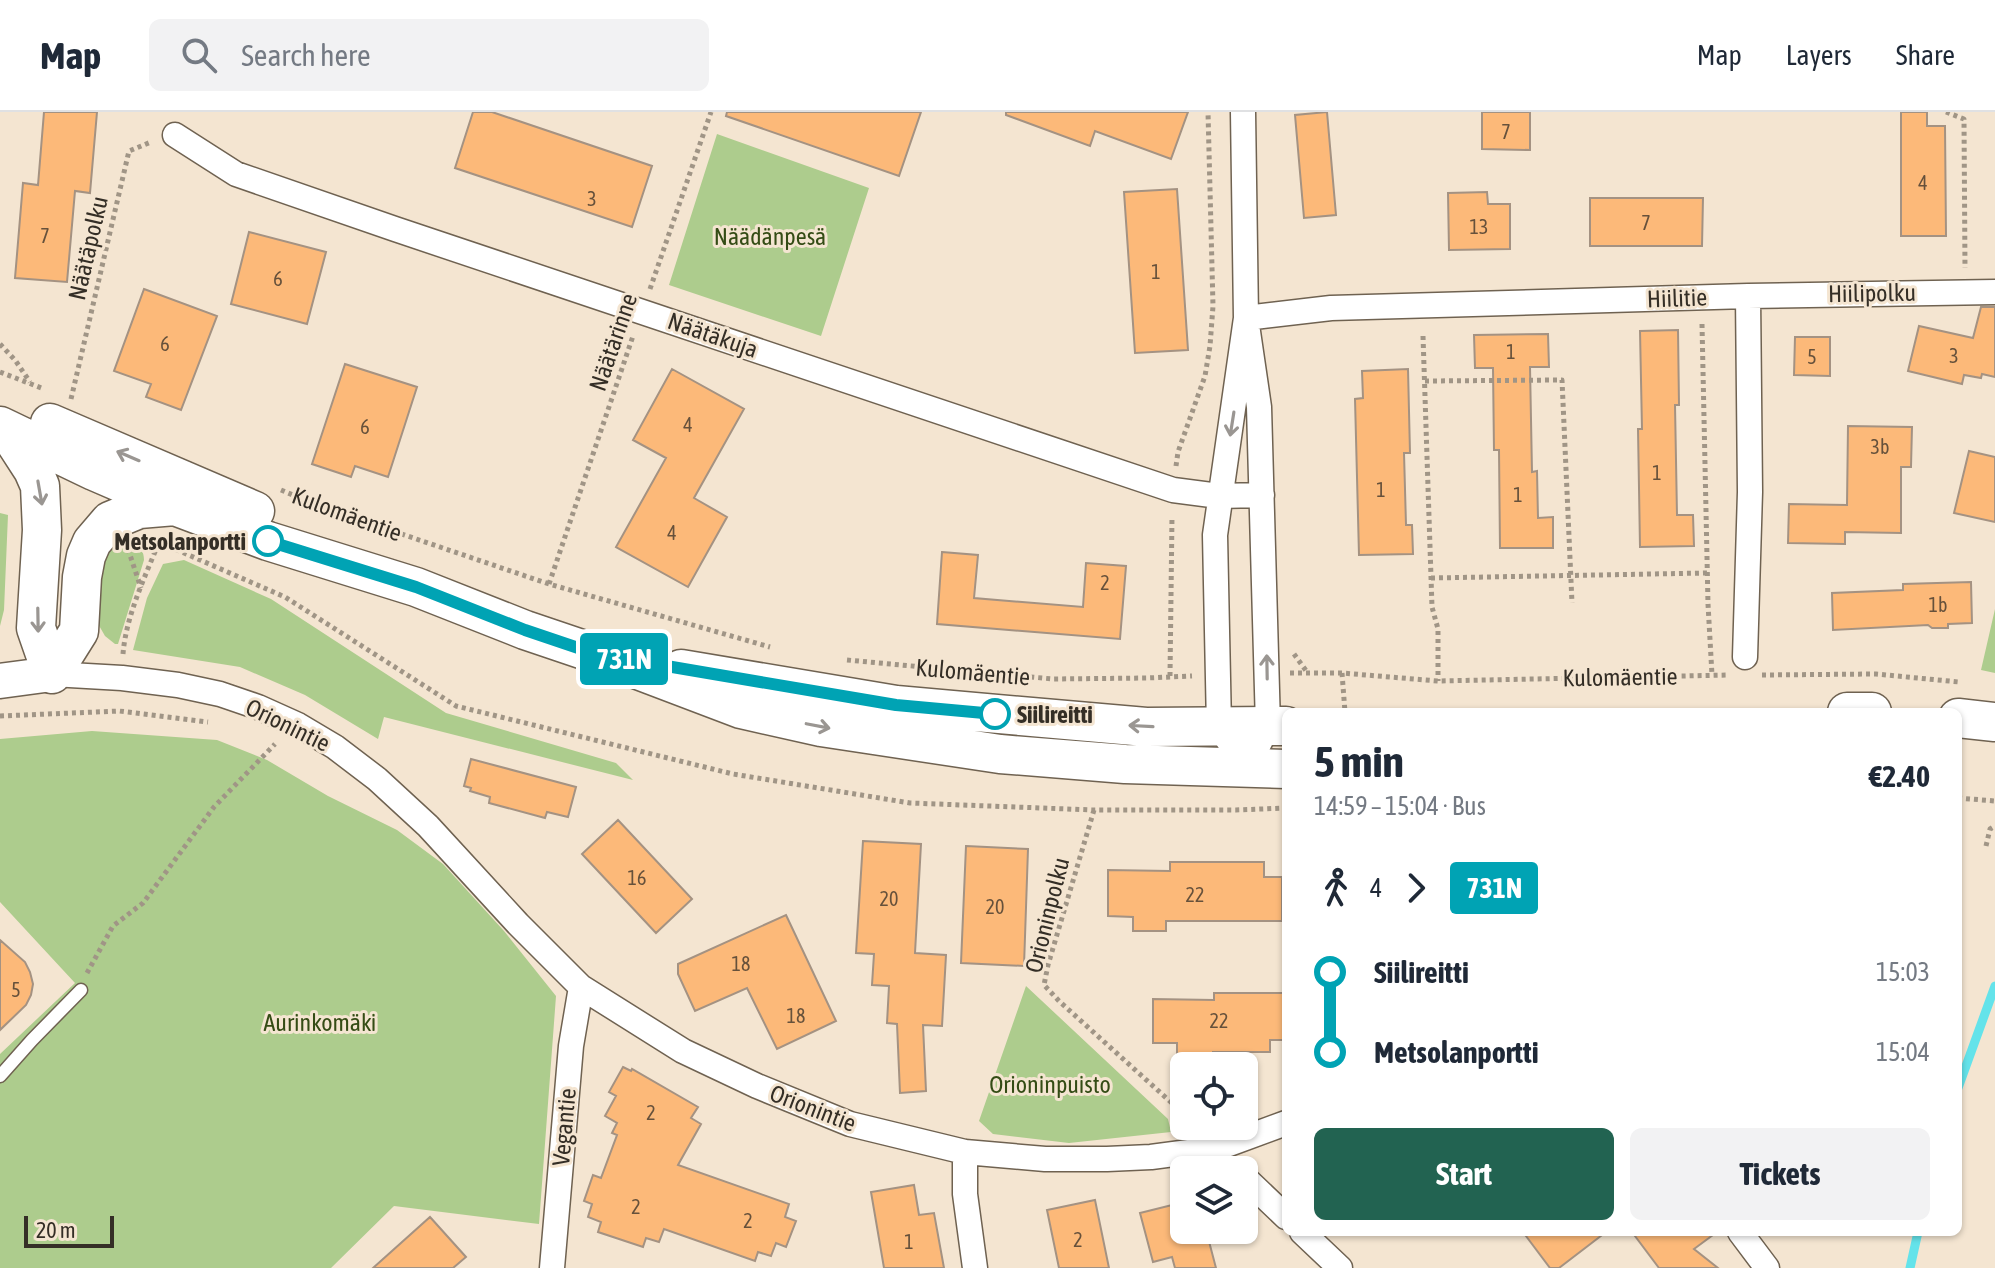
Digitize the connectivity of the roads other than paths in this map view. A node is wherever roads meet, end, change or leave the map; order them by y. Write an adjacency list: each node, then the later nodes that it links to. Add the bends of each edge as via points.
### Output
1 (1243, 112): 5 (street)
2 (175, 135): 8 (street, Näätäkuja, via 236,174 395,229 1173,490)
3 (1995, 292): 4 (street, Hiilipolku)
4 (1748, 296): 5 (street, Hiilitie, via 1331,308); 12 (street)
5 (1246, 318): 7 (street, via 1259,407); 8 (street, one-way to 8)
6 (9, 410): 9 (main road, Kulomäentie, via 94,471); 10 (main road, Kulomäentie, one-way to 6, via 200,486); 13 (main road, one-way to 13, via 40,486 36,628)
7 (1262, 495): 8 (street, Näätäkuja); 17 (street, one-way to 7, via 1267,674)
8 (1219, 496): 18 (street)
9 (175, 506): 10 (main road, Kulomäentie); 13 (main road, via 139,509 92,542 81,589 79,631)
10 (416, 587): 11 (main road, Kulomäentie)
11 (596, 654): 18 (main road, Kulomäentie, one-way to 11, via 1146,727 896,705); 19 (main road, Kulomäentie, one-way to 19, via 741,709 821,727 1000,754)
12 (1746, 669)
13 (52, 674): 14 (main road, Orionintie); 21 (street, Orionintie, via 178,685 220,694 298,725 377,779 428,826)
14 (0, 681)
15 (1961, 700): 16 (main road)
16 (1995, 722)
17 (1277, 726): 18 (main road, Kulomäentie); 19 (street)
18 (1219, 727): 19 (street)
19 (1247, 768): 20 (main road, Kulomäentie)
20 (1282, 769)
21 (581, 987): 26 (street, Orionintie, via 683,1051 757,1086 850,1124); 32 (street, Vegantie)
22 (81, 990): 23 (lane)
23 (0, 1076)
24 (1282, 1124): 25 (street, Orionintie)
25 (1229, 1144): 26 (street, Orionintie, via 1107,1159); 27 (street)
26 (965, 1152): 33 (street)
27 (1233, 1156)
28 (1258, 1190): 29 (street)
29 (1282, 1213)
30 (1306, 1236): 34 (street)
31 (1743, 1236): 35 (street)
32 (552, 1268)
33 (975, 1268)
34 (1340, 1268)
35 (1767, 1268)

